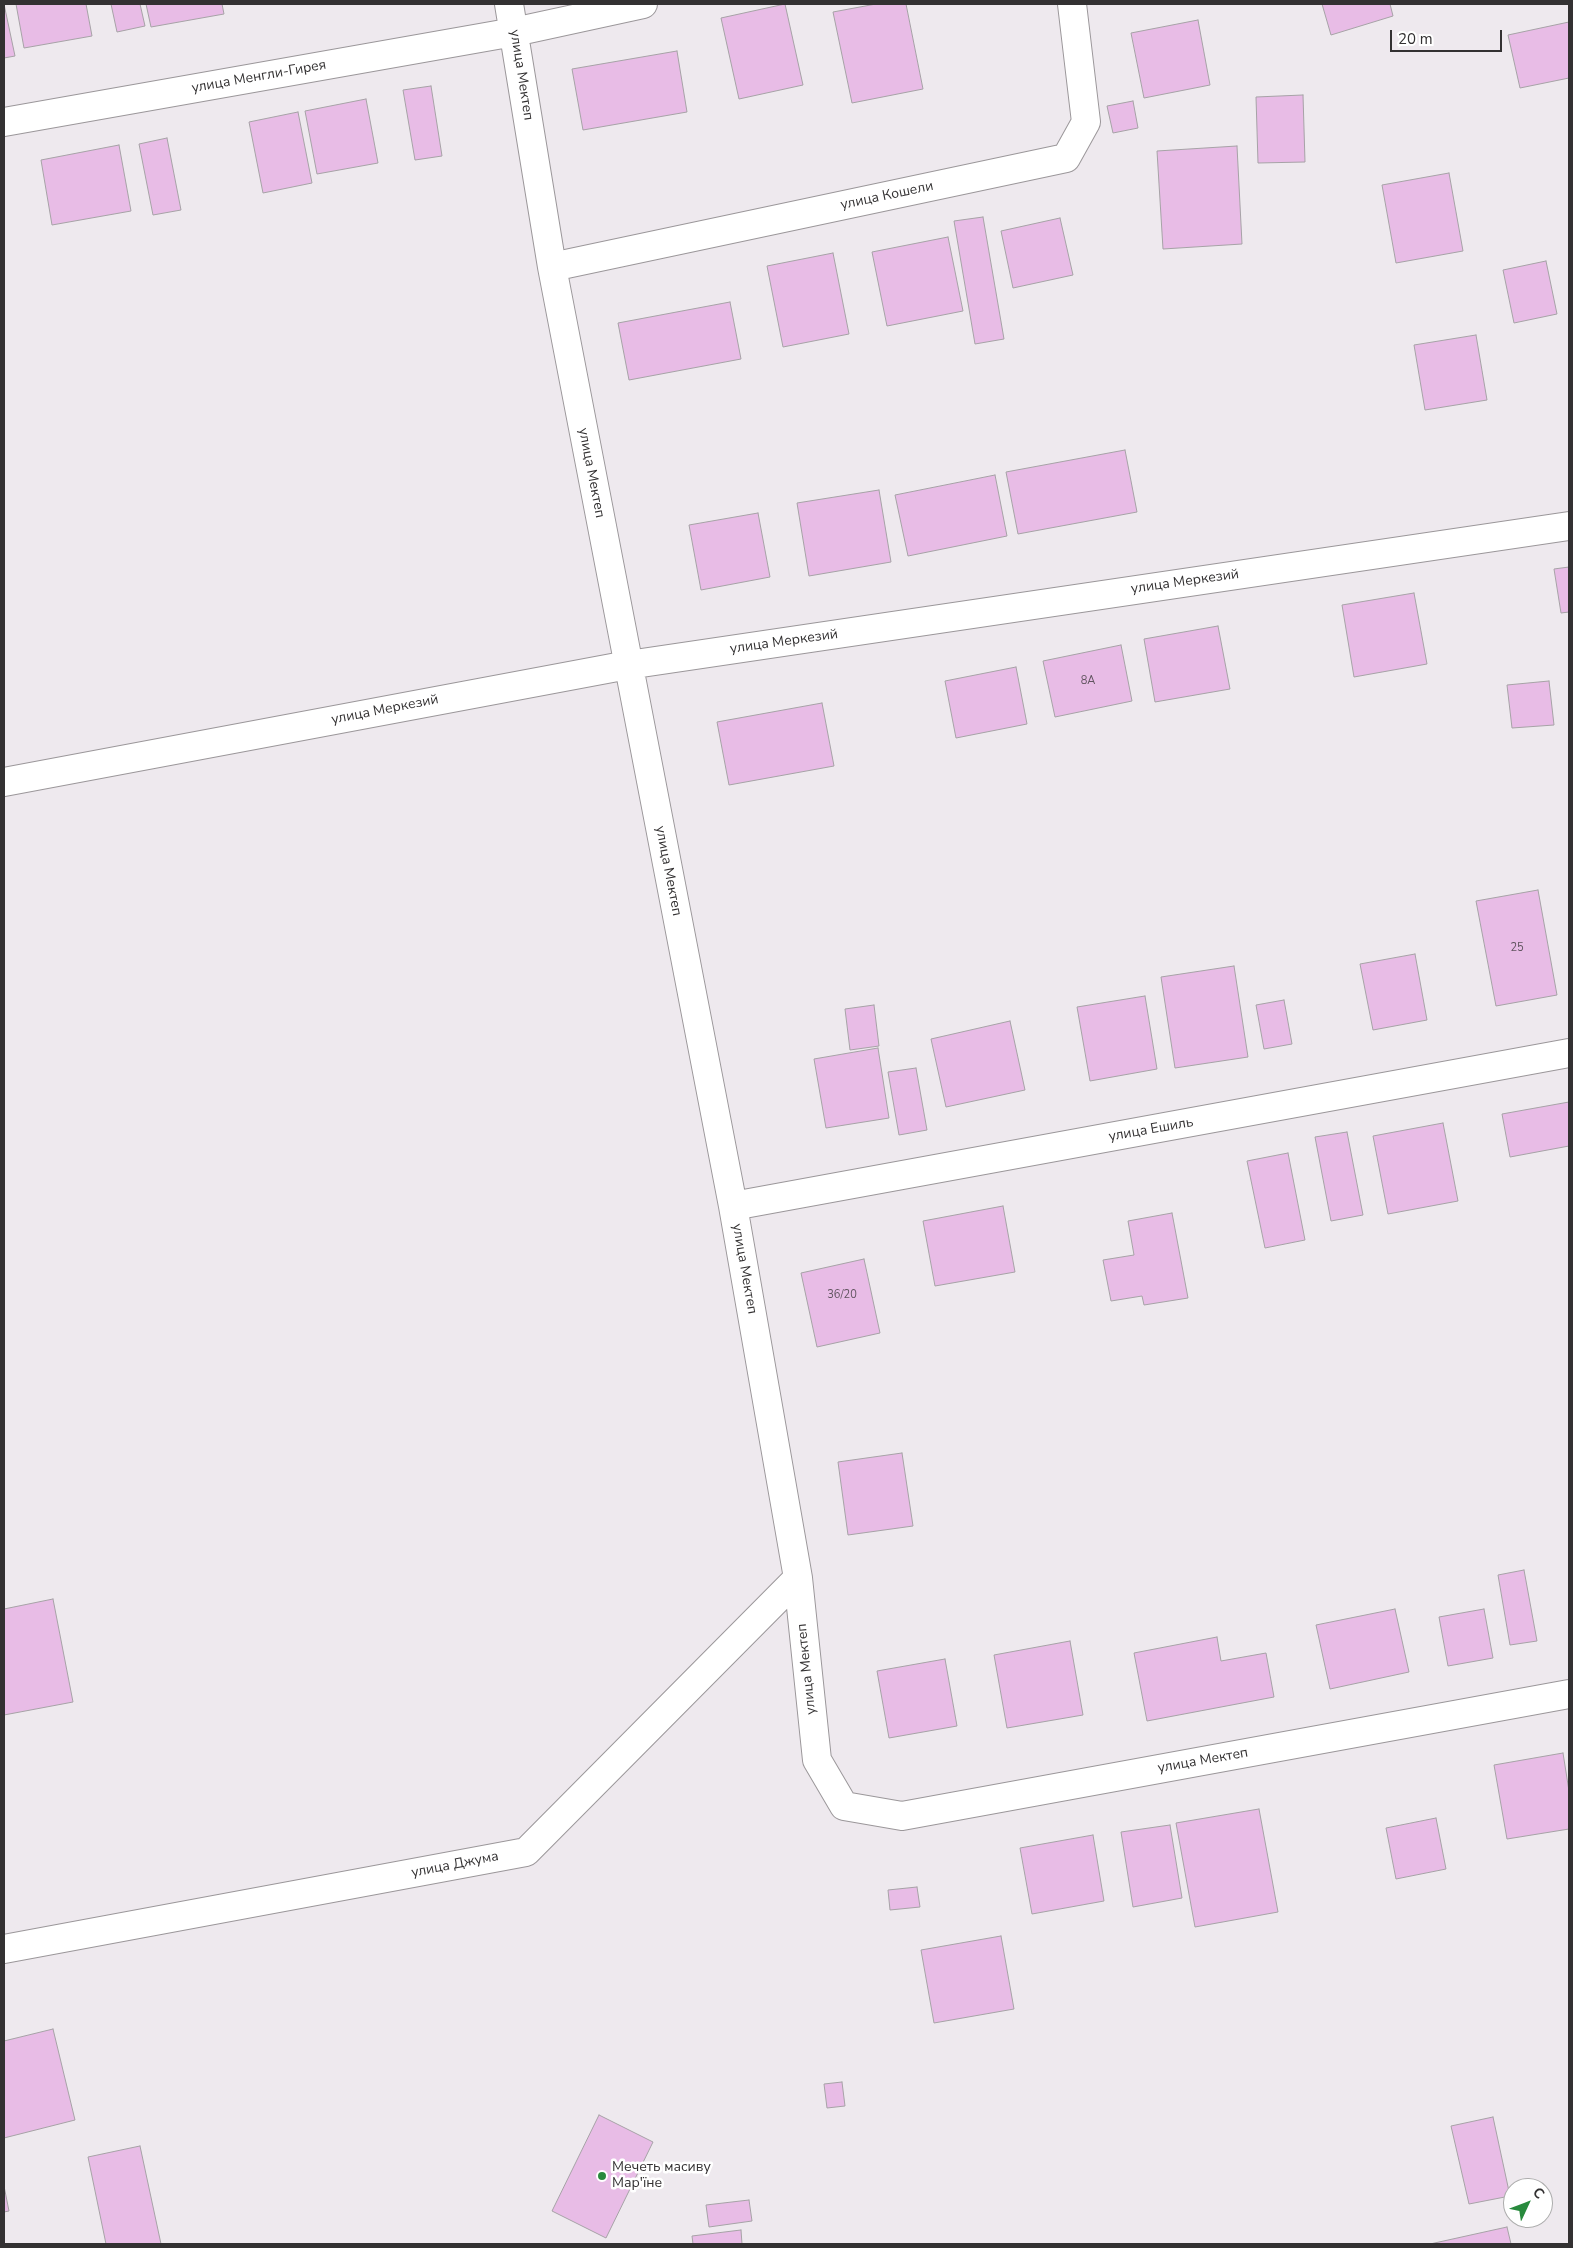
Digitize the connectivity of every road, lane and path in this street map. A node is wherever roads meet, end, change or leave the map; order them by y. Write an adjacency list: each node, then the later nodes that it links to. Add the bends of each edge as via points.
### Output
1 (509, 4): 4 (street, улица Мектеп)
2 (642, 4): 4 (street, улица Менгли-Гирея)
3 (1072, 4): 6 (street, улица Кошели, via 1086,122 1066,158)
4 (514, 32): 5 (street, улица Менгли-Гирея); 6 (street, улица Мектеп)
5 (4, 122)
6 (552, 267): 8 (street, улица Мектеп)
7 (1569, 526): 8 (street, улица Меркезий)
8 (628, 665): 9 (street, улица Меркезий); 11 (street, улица Мектеп)
9 (4, 782)
10 (1569, 1053): 11 (street, улица Ешиль)
11 (733, 1206): 12 (street, улица Мектеп)
12 (798, 1578): 13 (street, улица Мектеп, via 817,1760 844,1806 902,1816); 14 (street, улица Джума, via 526,1852)
13 (1569, 1694)
14 (4, 1949)

